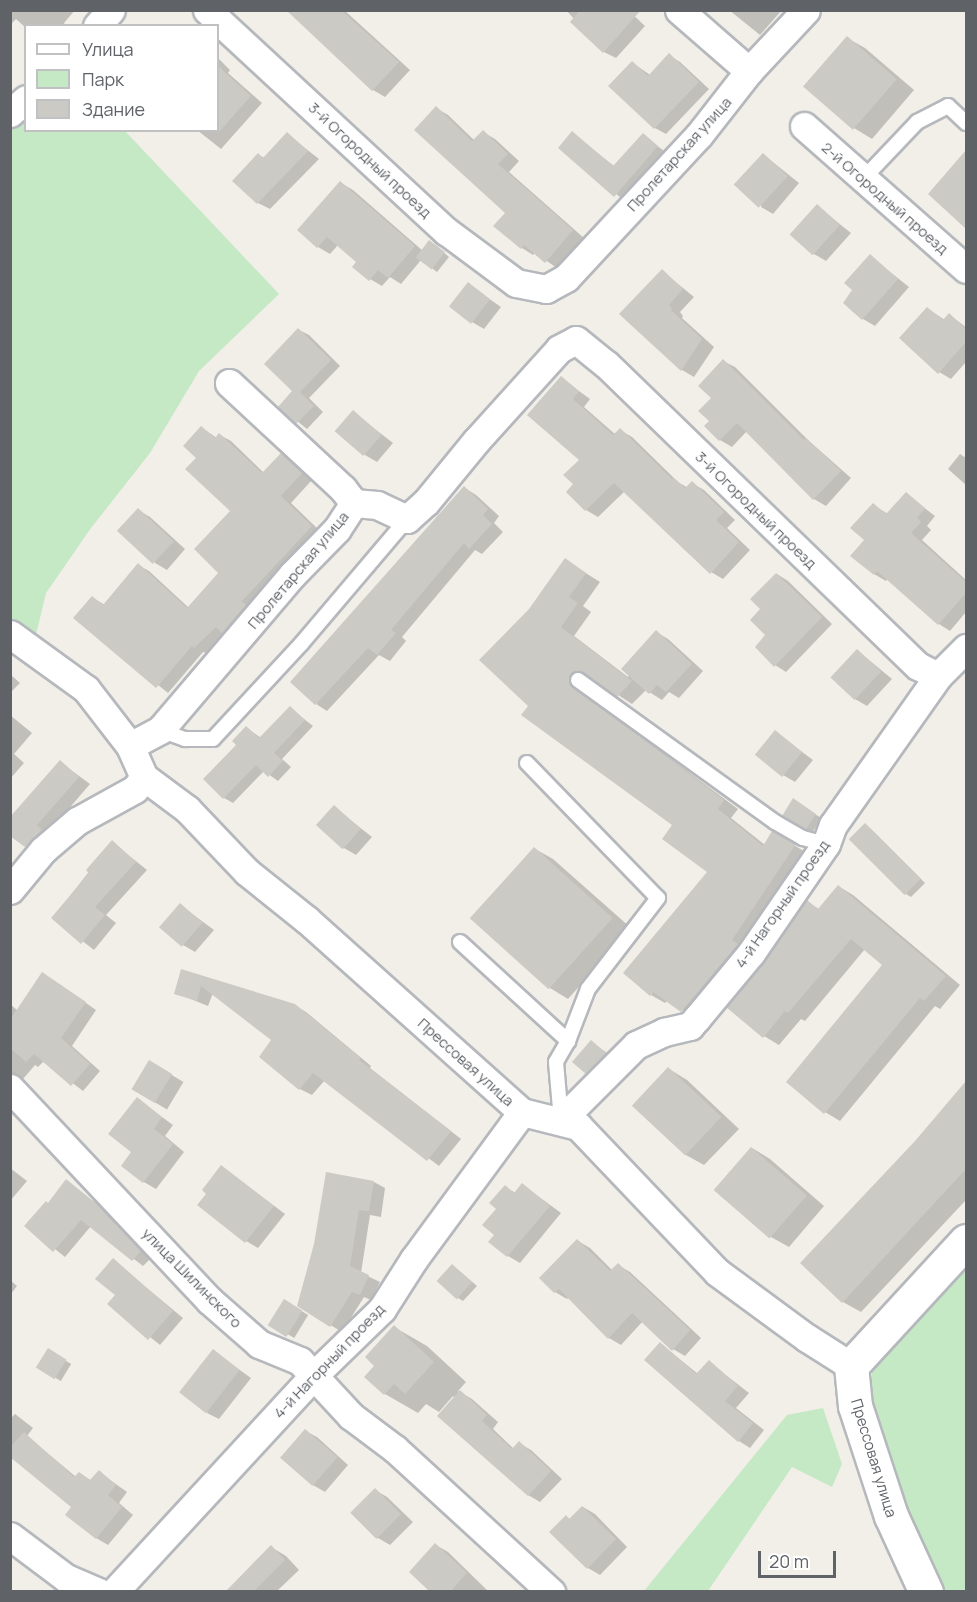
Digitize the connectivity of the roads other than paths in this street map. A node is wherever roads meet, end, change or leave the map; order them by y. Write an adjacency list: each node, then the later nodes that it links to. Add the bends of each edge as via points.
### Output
1 (111, 10): 5 (street)
2 (207, 10): 13 (street, 3-й Огородный проезд, via 446,231 516,283)
3 (679, 10): 6 (street)
4 (806, 10): 6 (street, Пролетарская улица)
5 (99, 24)
6 (749, 71): 13 (street, Пролетарская улица, via 699,135 566,278)
7 (24, 101): 8 (street)
8 (10, 113)
9 (966, 123): 11 (lane, via 948,106 917,122)
10 (804, 126): 11 (street, 2-й Огородный проезд)
11 (863, 179): 12 (street, 2-й Огородный проезд)
12 (966, 270)
13 (546, 289)
14 (229, 383): 15 (street)
15 (354, 503): 16 (street, Пролетарская улица, via 377,506); 21 (street, Пролетарская улица, via 337,529 292,575)
16 (407, 519): 19 (street, 3-й Огородный проезд, via 559,349 576,340 606,364 918,666); 21 (lane, via 302,643 213,739 185,739)
17 (10, 634): 22 (street, Прессовая улица, via 86,689)
18 (966, 648): 19 (street, 4-й Нагорный проезд)
19 (938, 676): 25 (street, 4-й Нагорный проезд, via 833,825)
20 (578, 680): 25 (lane, via 775,822 803,838)
21 (160, 730): 22 (street, Пролетарская улица)
22 (130, 747): 24 (street, Прессовая улица)
23 (527, 763): 28 (lane, via 658,898 588,989)
24 (144, 777): 26 (street, via 135,789 69,828 43,850); 30 (street, Прессовая улица, via 187,809 247,872 307,920)
25 (826, 844): 31 (street, 4-й Нагорный проезд, via 751,952 690,1026 636,1045)
26 (10, 890)
27 (460, 942): 28 (lane)
28 (568, 1041): 31 (lane, via 555,1062)
29 (10, 1088): 34 (street, улица Шилинского, via 209,1300 259,1344 300,1361)
30 (522, 1113): 31 (street, Прессовая улица); 34 (street, 4-й Нагорный проезд, via 414,1259 382,1309)
31 (561, 1120): 33 (street, Прессовая улица, via 578,1126 717,1272)
32 (966, 1241): 33 (street)
33 (851, 1366): 39 (street, Прессовая улица, via 855,1406 891,1516)
34 (314, 1376): 37 (street, 4-й Нагорный проезд); 38 (street, улица Шилинского, via 351,1416 395,1449)
35 (10, 1536): 36 (street, via 66,1578)
36 (99, 1592)
37 (114, 1592)
38 (551, 1592)
39 (926, 1592)

